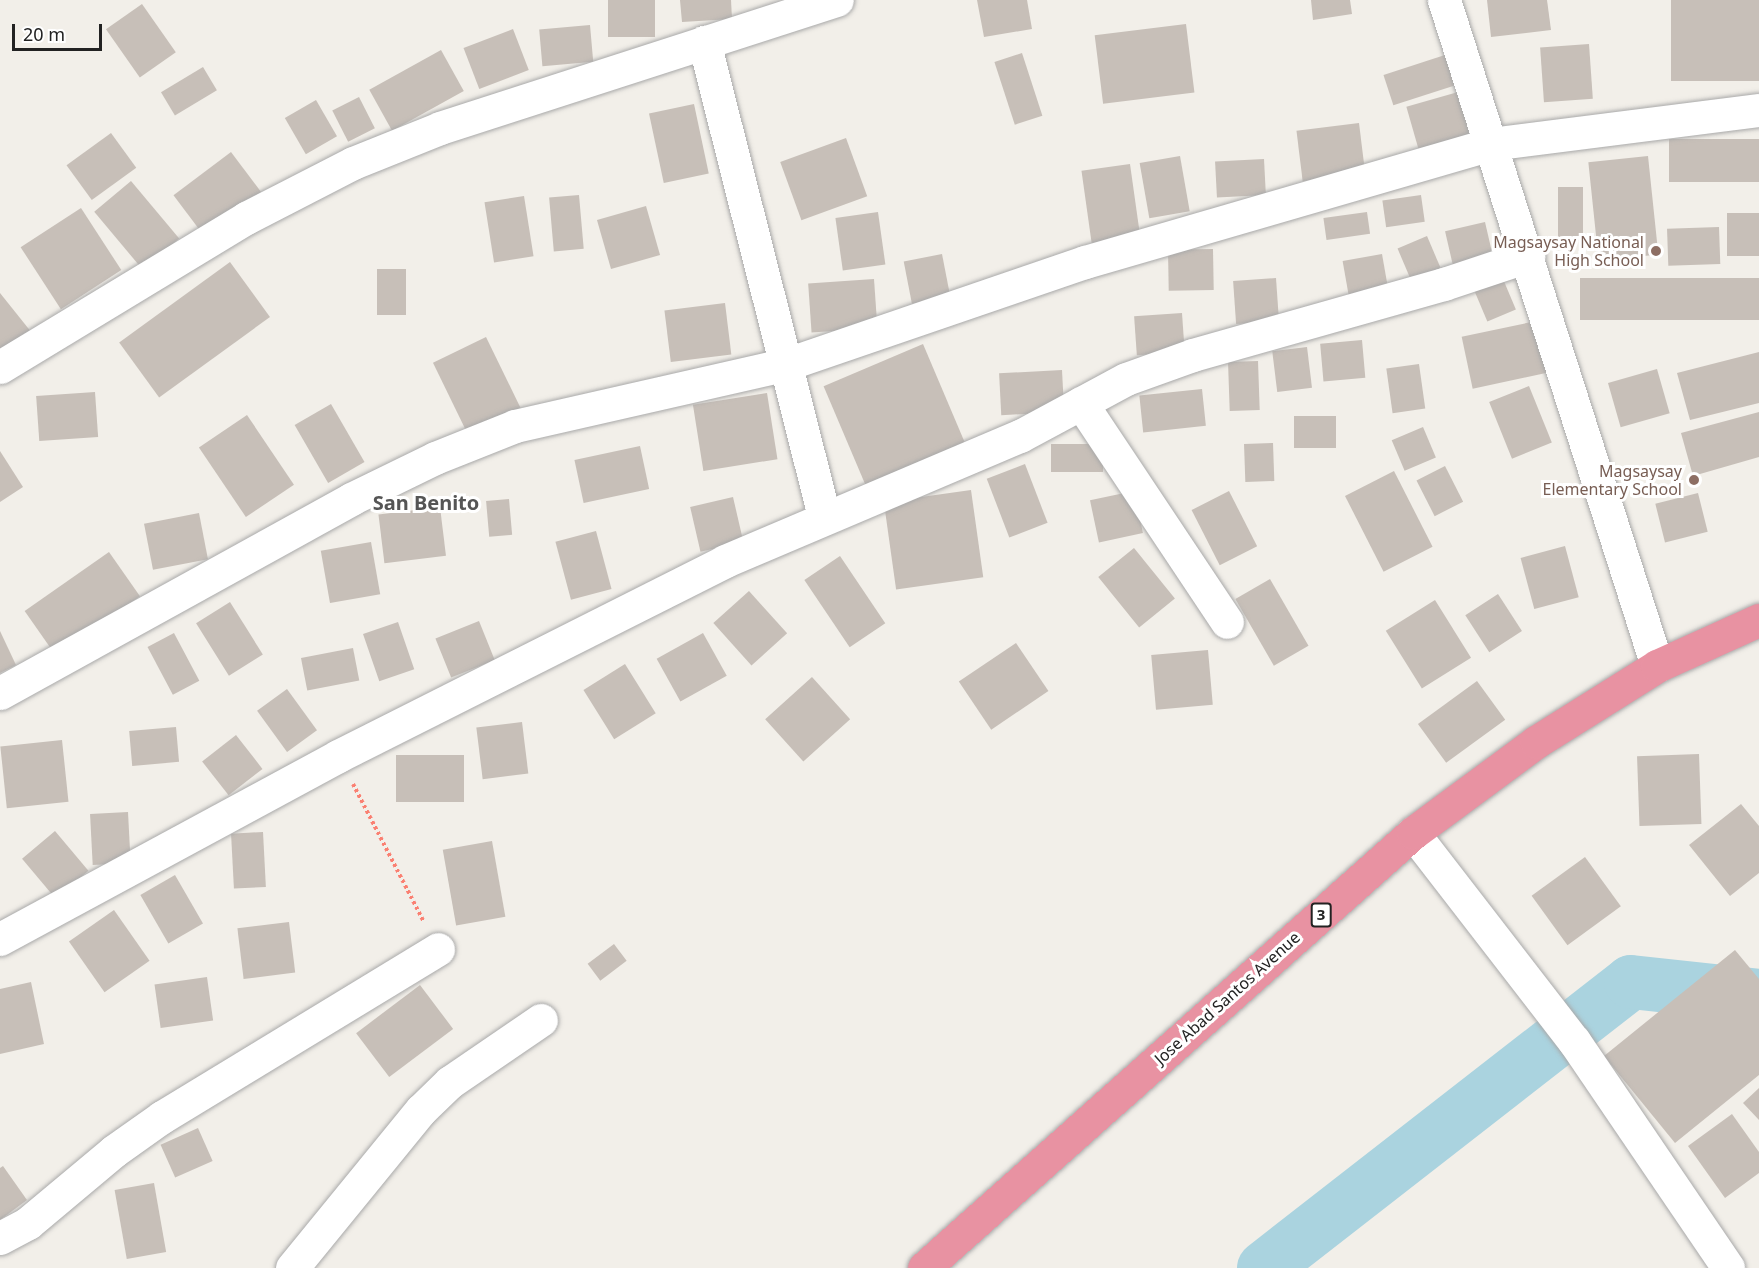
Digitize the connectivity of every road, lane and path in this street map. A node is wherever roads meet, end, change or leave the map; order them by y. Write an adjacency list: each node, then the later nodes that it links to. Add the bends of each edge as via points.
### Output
1 (837, 0): 3 (street)
2 (1444, 0): 5 (street)
3 (704, 42): 7 (street); 8 (street, via 440,128 353,163 246,218)
4 (1759, 110): 5 (street)
5 (1490, 144): 6 (street); 7 (street, via 1096,259)
6 (1528, 256): 9 (street, via 1444,284 1193,355 1126,379); 13 (street)
7 (784, 365): 10 (street); 14 (street, via 515,426 435,458 351,499)
8 (0, 367)
9 (1081, 403): 10 (street, via 1020,436); 12 (street)
10 (824, 516): 15 (street, via 726,561)
11 (1759, 620): 13 (highway, Jose Abad Santos Avenue / 3)
12 (1227, 622)
13 (1658, 666): 16 (highway, Jose Abad Santos Avenue / 3, via 1536,742)
14 (0, 693)
15 (338, 756): 17 (street); 18 (path)
16 (1413, 833): 22 (highway, Jose Abad Santos Avenue / 3); 23 (street, via 1574,1041)
17 (0, 939)
18 (438, 949): 20 (street, via 162,1117 114,1151 28,1223)
19 (541, 1020): 21 (street, via 450,1082)
20 (0, 1238)
21 (292, 1268)
22 (924, 1268)
23 (1728, 1268)

